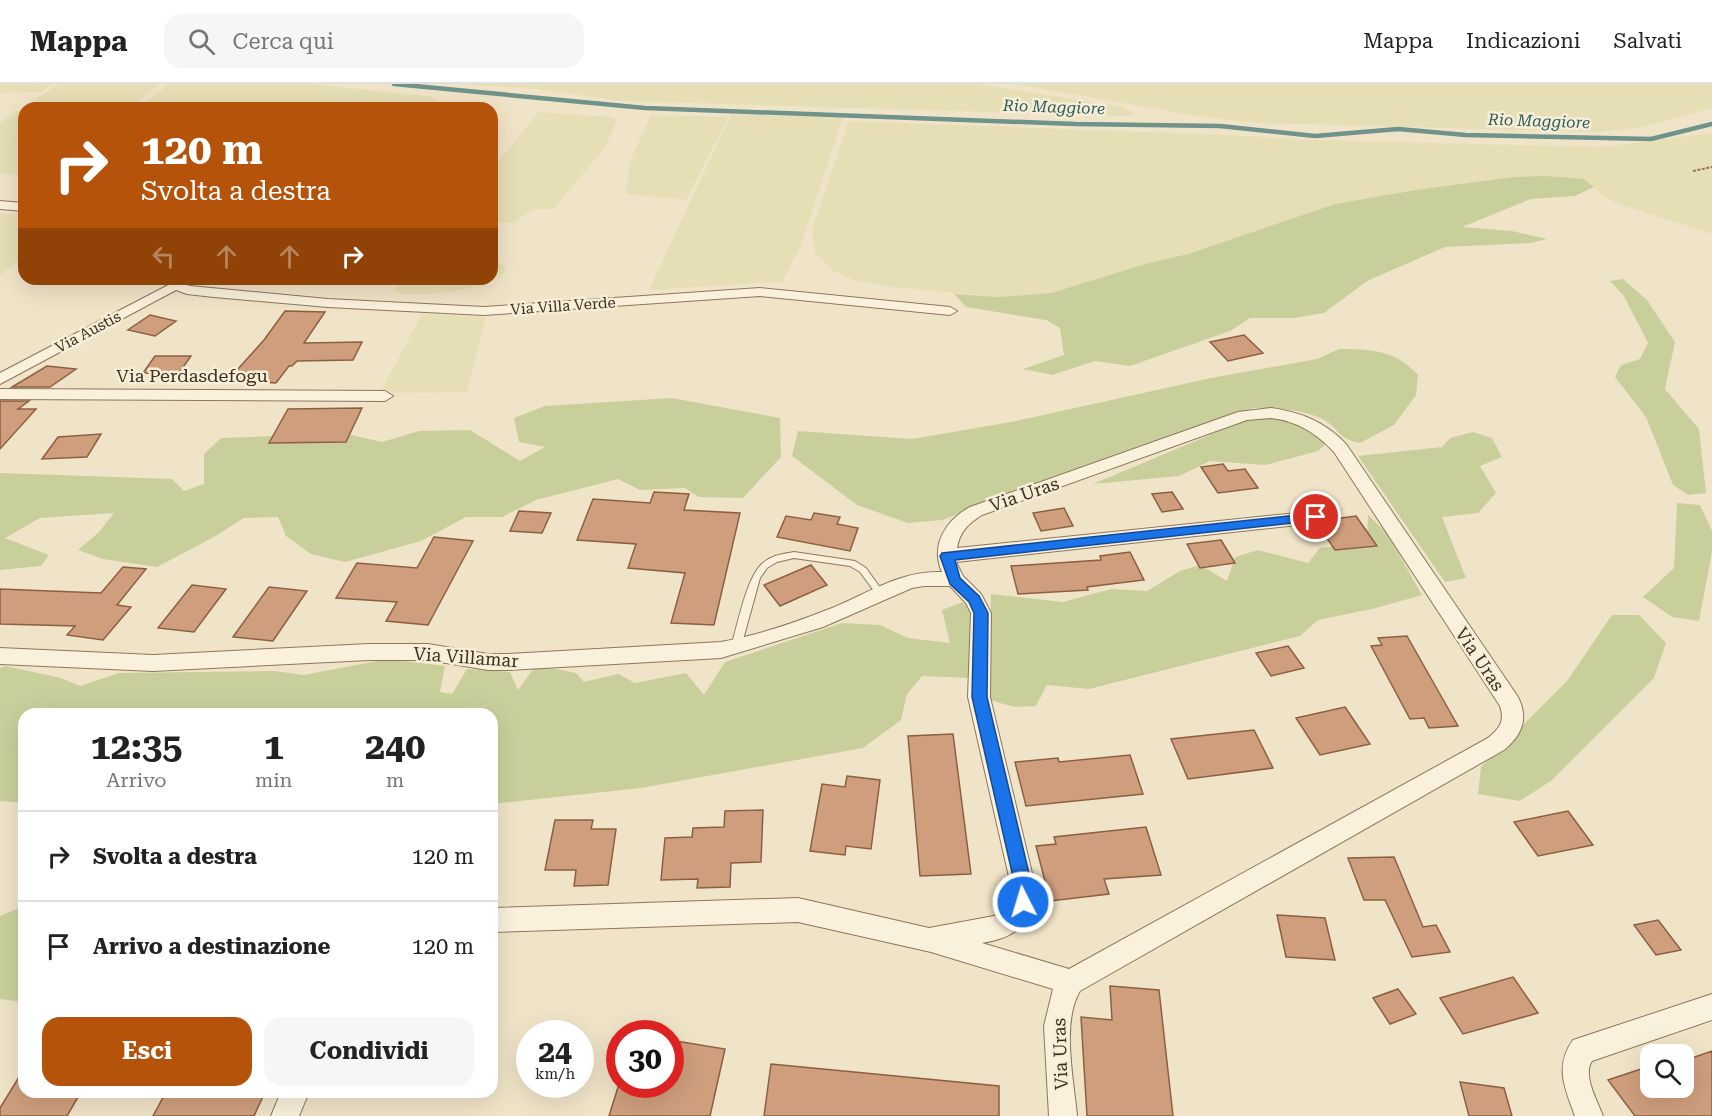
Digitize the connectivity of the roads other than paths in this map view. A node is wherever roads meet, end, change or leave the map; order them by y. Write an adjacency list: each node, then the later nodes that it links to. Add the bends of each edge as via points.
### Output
1 (0, 205): 2 (street)
2 (18, 206)
3 (169, 285): 6 (street, Via Austis)
4 (179, 285): 5 (street, Via Villa Verde, via 187,290 214,293 464,311 527,310 751,292)
5 (950, 311)
6 (0, 380)
7 (0, 394): 8 (street, Via Perdasdefogu)
8 (385, 396)
9 (1316, 517): 10 (street)
10 (947, 556): 11 (street); 17 (street, Via Uras, via 954,528 976,511 1244,416 1266,413 1294,417 1320,428 1340,448 1512,709 1513,729 1496,744)
11 (954, 580): 12 (street, Via Villamar, via 916,580); 16 (street, via 974,599 981,613 979,697 1024,895 1016,917 1003,926)
12 (880, 593): 13 (street, Via Villamar, via 841,612); 13 (lane, via 863,570 852,563 794,555 775,559 756,578)
13 (736, 647): 14 (street, Via Villamar, via 506,662 393,652 153,663)
14 (0, 656)
15 (498, 920): 16 (street, via 798,910)
16 (929, 940): 17 (street)
17 (1071, 982): 21 (street, Via Uras, via 1061,996 1058,1010)
18 (1712, 1007): 22 (street, via 1583,1050 1576,1058 1575,1071)
19 (292, 1098): 20 (street)
20 (285, 1116)
21 (1063, 1116)
22 (1589, 1116)

